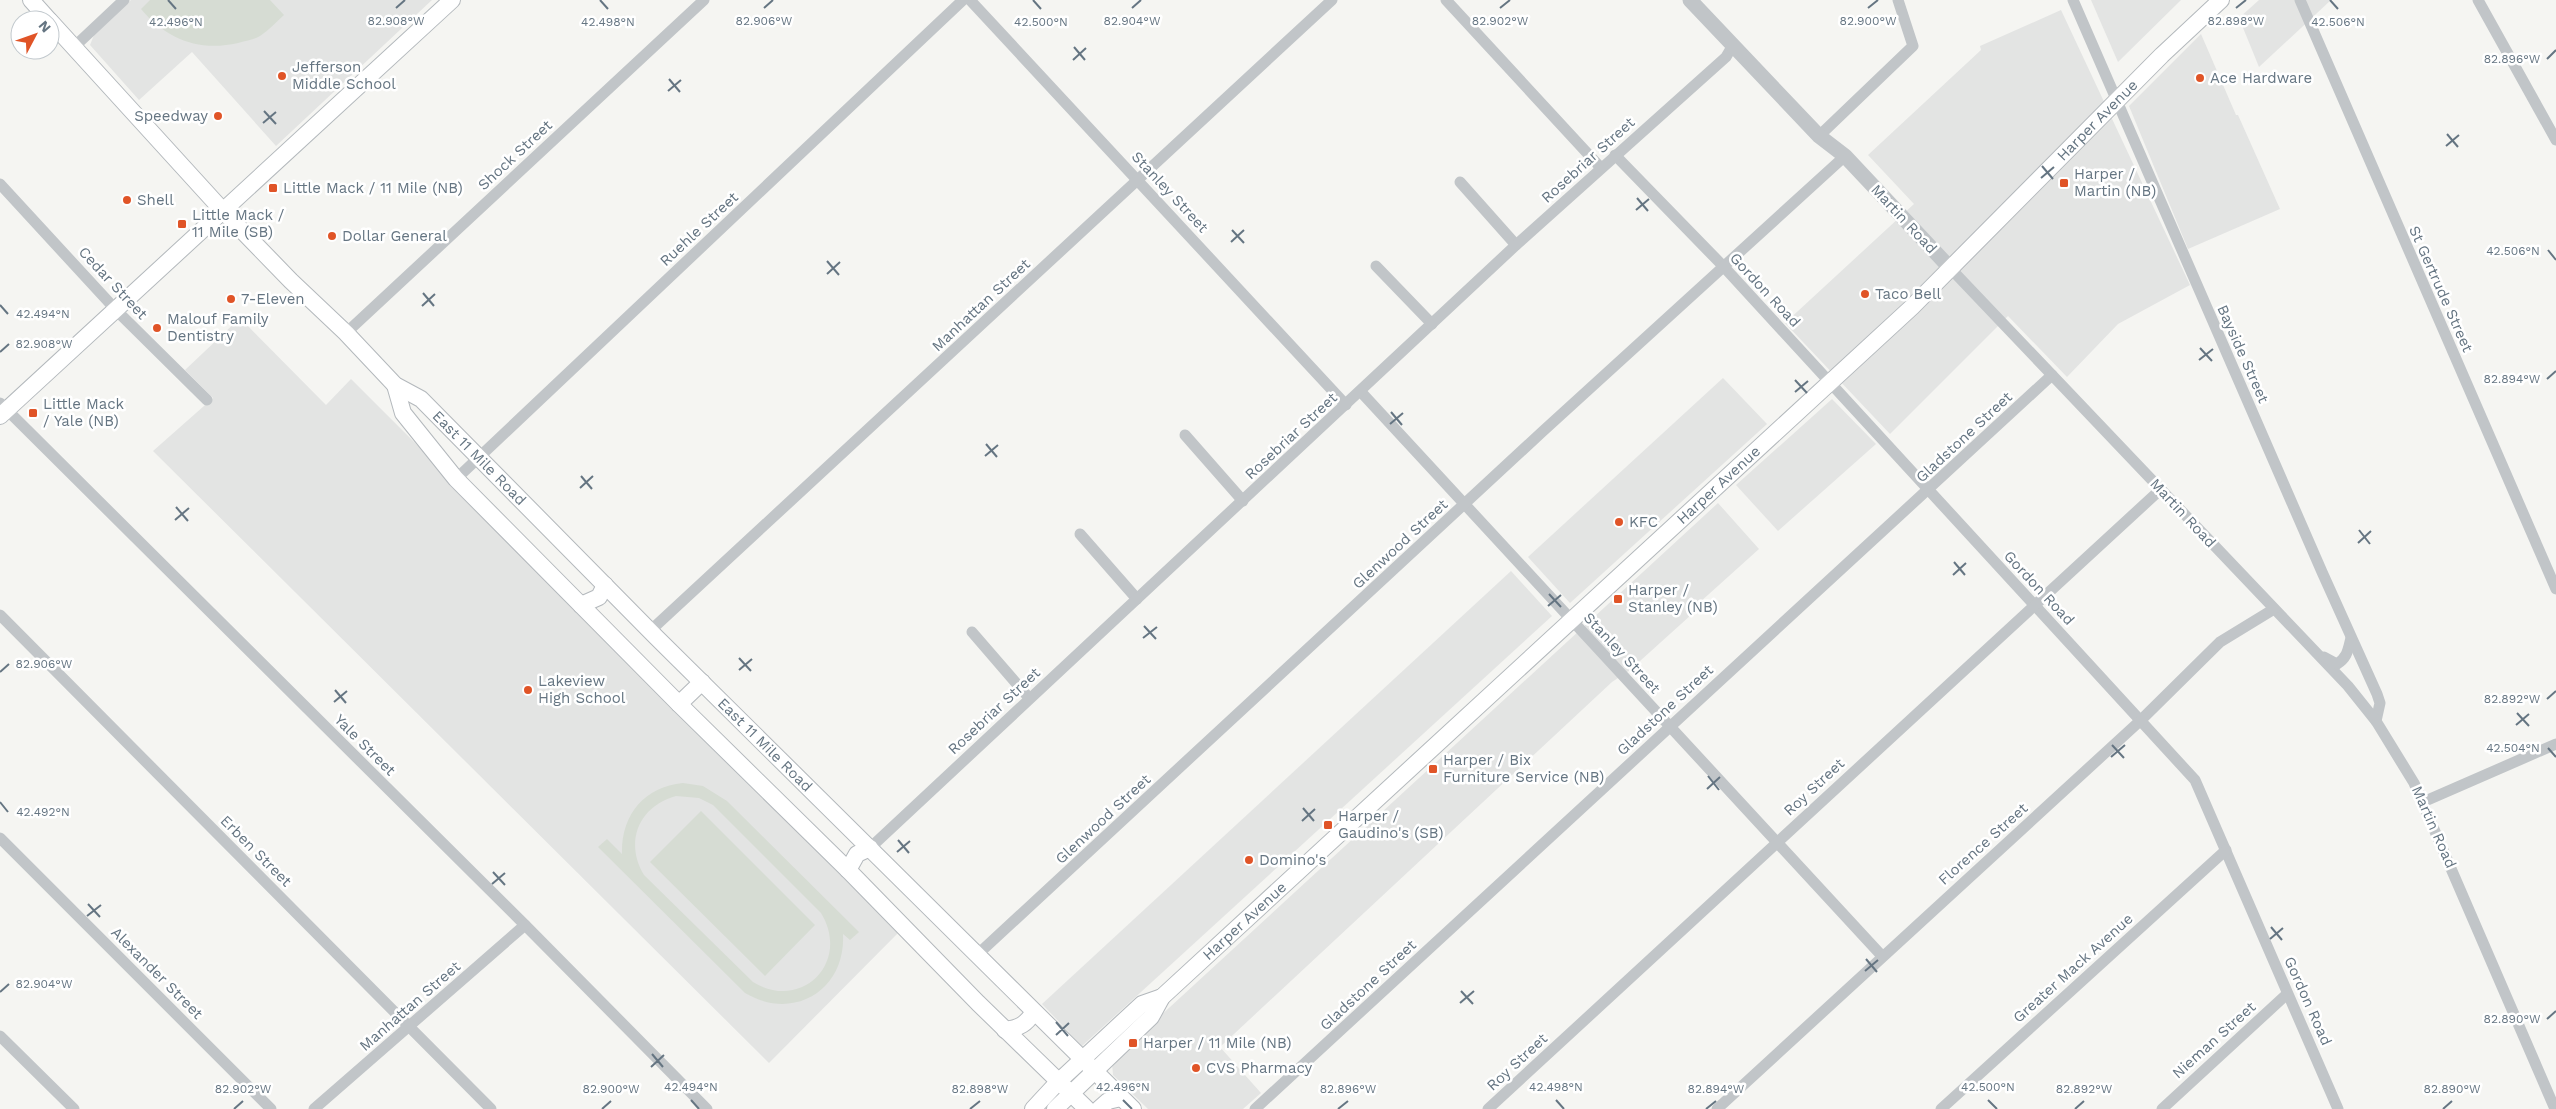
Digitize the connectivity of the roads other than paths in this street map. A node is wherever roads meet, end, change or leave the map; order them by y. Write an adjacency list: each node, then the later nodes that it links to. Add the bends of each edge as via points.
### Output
1 (31, 0): 15 (main road, East 11 Mile Road)
2 (124, 0): 18 (street)
3 (452, 0): 28 (main road)
4 (704, 0): 35 (street, Shock Street)
5 (963, 0): 44 (street, Ruehle Street)
6 (970, 0): 25 (street, Stanley Street)
7 (1332, 0): 25 (street, Manhattan Street)
8 (1446, 0): 24 (street)
9 (1690, 0): 17 (street, Martin Road)
10 (1898, 0): 20 (street, via 1913,46)
11 (2073, 0): 19 (street, Bayside Street)
12 (2221, 0): 19 (main road, Harper Avenue)
13 (2300, 0): 52 (street, St Gertrude Street)
14 (2478, 0): 21 (street)
15 (40, 10)
16 (60, 31): 18 (main road, East 11 Mile Road)
17 (1733, 45): 20 (street, Martin Road); 22 (street, Rosebriar Street, via 1726,57)
18 (74, 47): 28 (main road, East 11 Mile Road)
19 (2118, 101): 32 (main road, Harper Avenue); 61 (street, Bayside Street)
20 (1819, 136): 23 (street, Martin Road)
21 (2556, 140)
22 (1615, 155): 24 (street, Rosebriar Street); 31 (street, Gordon Road)
23 (1845, 156): 31 (street, Glenwood Street); 32 (street, Martin Road)
24 (1601, 168): 29 (street, Rosebriar Street)
25 (1138, 180): 41 (street, Stanley Street); 59 (street, Manhattan Street)
26 (1460, 182): 29 (street)
27 (0, 184): 33 (street, Cedar Street)
28 (224, 212): 33 (main road); 35 (main road, East 11 Mile Road)
29 (1516, 245): 34 (street, Rosebriar Street)
30 (1376, 266): 34 (street)
31 (1724, 267): 37 (street, Gordon Road); 49 (street, Glenwood Street)
32 (1952, 270): 36 (street, Martin Road); 37 (main road, Harper Avenue)
33 (117, 311): 40 (street, Cedar Street); 42 (main road)
34 (1432, 324): 39 (street, Rosebriar Street)
35 (346, 333): 38 (main road, East 11 Mile Road)
36 (2052, 375): 46 (street, Martin Road); 47 (street, Gladstone Street)
37 (1829, 383): 47 (street, Gordon Road); 58 (main road, Harper Avenue)
38 (395, 385): 44 (main road, East 11 Mile Road, via 421,399); 45 (main road, East 11 Mile Road, via 403,413)
39 (1360, 392): 41 (street, Rosebriar Street); 49 (street, Stanley Street)
40 (207, 400)
41 (1346, 406): 48 (street, Rosebriar Street)
42 (2, 410): 76 (street, Yale Street)
43 (1185, 435): 48 (street)
44 (478, 458): 45 (street, Ruehle Street); 51 (main road, East 11 Mile Road)
45 (456, 480): 55 (main road, East 11 Mile Road)
46 (2161, 489): 54 (street, Roy Street); 56 (street, Martin Road)
47 (1928, 491): 54 (street, Gordon Road); 68 (street, Gladstone Street)
48 (1243, 501): 53 (street, Rosebriar Street)
49 (1465, 505): 58 (street, Stanley Street); 77 (street, Glenwood Street)
50 (1080, 534): 53 (street)
51 (605, 585): 55 (main road, via 599,597); 59 (main road, East 11 Mile Road)
52 (2556, 589)
53 (1137, 599): 64 (street, Rosebriar Street)
54 (2034, 604): 66 (street, Gordon Road); 72 (street, Roy Street)
55 (581, 605): 65 (main road, East 11 Mile Road)
56 (2274, 609): 62 (street, Martin Road); 66 (street, Florence Street, via 2220,642)
57 (0, 615): 82 (street, Erben Street)
58 (1571, 620): 68 (street, Stanley Street); 80 (main road, Harper Avenue)
59 (650, 631): 63 (main road, East 11 Mile Road)
60 (972, 632): 64 (street)
61 (2351, 638): 62 (street, via 2347,655 2337,664); 67 (street, Bayside Street, via 2380,704)
62 (2308, 644): 67 (street, Martin Road)
63 (702, 682): 65 (main road); 73 (main road, East 11 Mile Road)
64 (1029, 698): 73 (street, Rosebriar Street)
65 (679, 704): 75 (main road, East 11 Mile Road)
66 (2141, 720): 74 (street, Gordon Road, via 2195,780); 78 (street, Florence Street)
67 (2376, 721): 70 (street, Martin Road)
68 (1670, 727): 72 (street, Stanley Street); 99 (street, Gladstone Street)
69 (2556, 744): 70 (street)
70 (2423, 802): 105 (street, Martin Road)
71 (0, 838): 91 (street, Alexander Street)
72 (1776, 843): 78 (street, Stanley Street); 100 (street, Roy Street)
73 (870, 848): 75 (main road, via 857,854); 77 (main road, East 11 Mile Road)
74 (2226, 850): 79 (street, Gordon Road); 102 (street, Greater Mack Avenue)
75 (848, 870): 83 (main road, East 11 Mile Road)
76 (525, 925): 82 (street, Manhattan Street); 94 (street, Yale Street)
77 (977, 955): 81 (main road, East 11 Mile Road)
78 (1882, 956): 101 (street, Florence Street)
79 (2288, 994): 103 (street, Nieman Street); 104 (street, Gordon Road)
80 (1162, 997): 85 (main road, Harper Avenue, via 1142,1004); 86 (main road, Harper Avenue, via 1152,1017)
81 (1034, 1012): 83 (main road, via 1020,1027); 85 (main road, East 11 Mile Road)
82 (409, 1027): 92 (street, Manhattan Street); 93 (street, Erben Street)
83 (1005, 1030): 87 (main road, East 11 Mile Road)
84 (0, 1036): 90 (street)
85 (1082, 1059): 86 (main road, East 11 Mile Road); 87 (main road, Harper Avenue)
86 (1094, 1071): 88 (main road, Harper Avenue); 89 (main road, East 11 Mile Road)
87 (1058, 1082): 88 (main road, East 11 Mile Road); 95 (main road, Harper Avenue)
88 (1071, 1094): 96 (main road, Harper Avenue); 97 (main road, East 11 Mile Road)
89 (1127, 1103): 98 (main road, via 1108,1101)
90 (74, 1109)
91 (271, 1109)
92 (314, 1109)
93 (491, 1109)
94 (707, 1109)
95 (1033, 1109)
96 (1055, 1109)
97 (1087, 1109)
98 (1099, 1109)
99 (1255, 1109)
100 (1488, 1109)
101 (1717, 1109)
102 (1941, 1109)
103 (2162, 1109)
104 (2338, 1109)
105 (2555, 1109)

